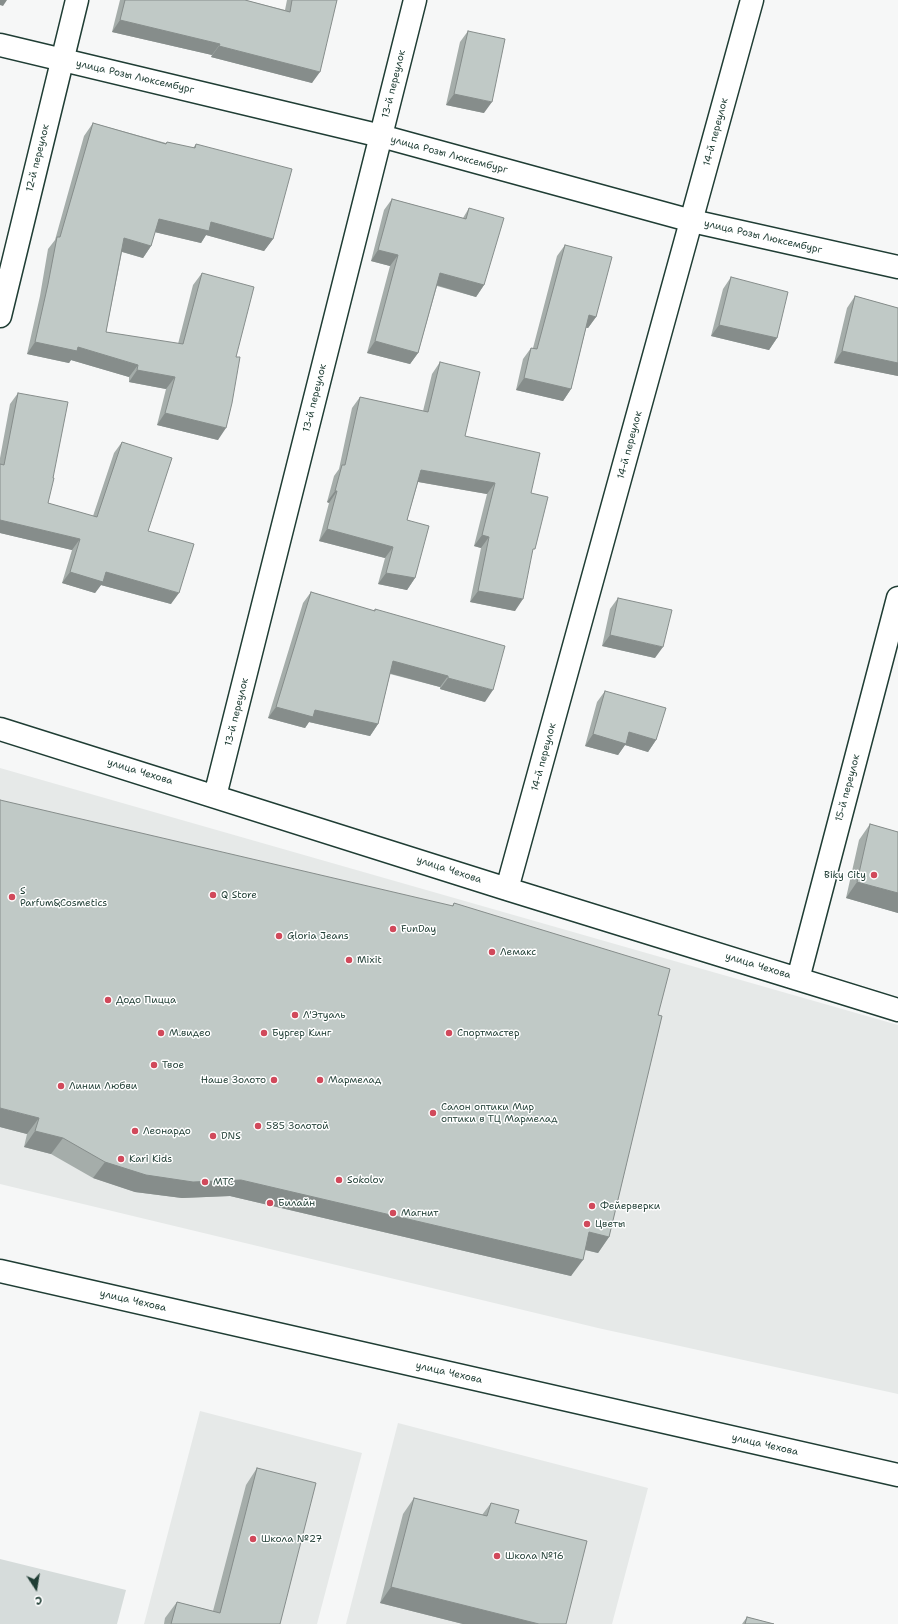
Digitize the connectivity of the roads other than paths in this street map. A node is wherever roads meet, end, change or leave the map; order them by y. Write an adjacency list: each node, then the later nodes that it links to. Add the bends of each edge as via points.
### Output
1 (77, 0): 5 (street, 12-й переулок)
2 (415, 0): 6 (street, 13-й переулок)
3 (752, 0): 7 (street, 14-й переулок)
4 (0, 45): 5 (street, улица Розы Люксембург)
5 (62, 60): 6 (street, улица Розы Люксембург); 9 (street, 12-й переулок)
6 (381, 136): 7 (street, улица Розы Люксембург); 12 (street, 13-й переулок)
7 (692, 221): 8 (street, улица Розы Люксембург); 13 (street, 14-й переулок)
8 (898, 267)
9 (0, 316)
10 (898, 598): 14 (street, 15-й переулок)
11 (0, 728): 12 (street, улица Чехова)
12 (216, 796): 13 (street, улица Чехова)
13 (507, 889): 14 (street, улица Чехова)
14 (798, 979): 15 (street, улица Чехова)
15 (898, 1010)
16 (0, 1271): 17 (street, улица Чехова)
17 (898, 1475)

